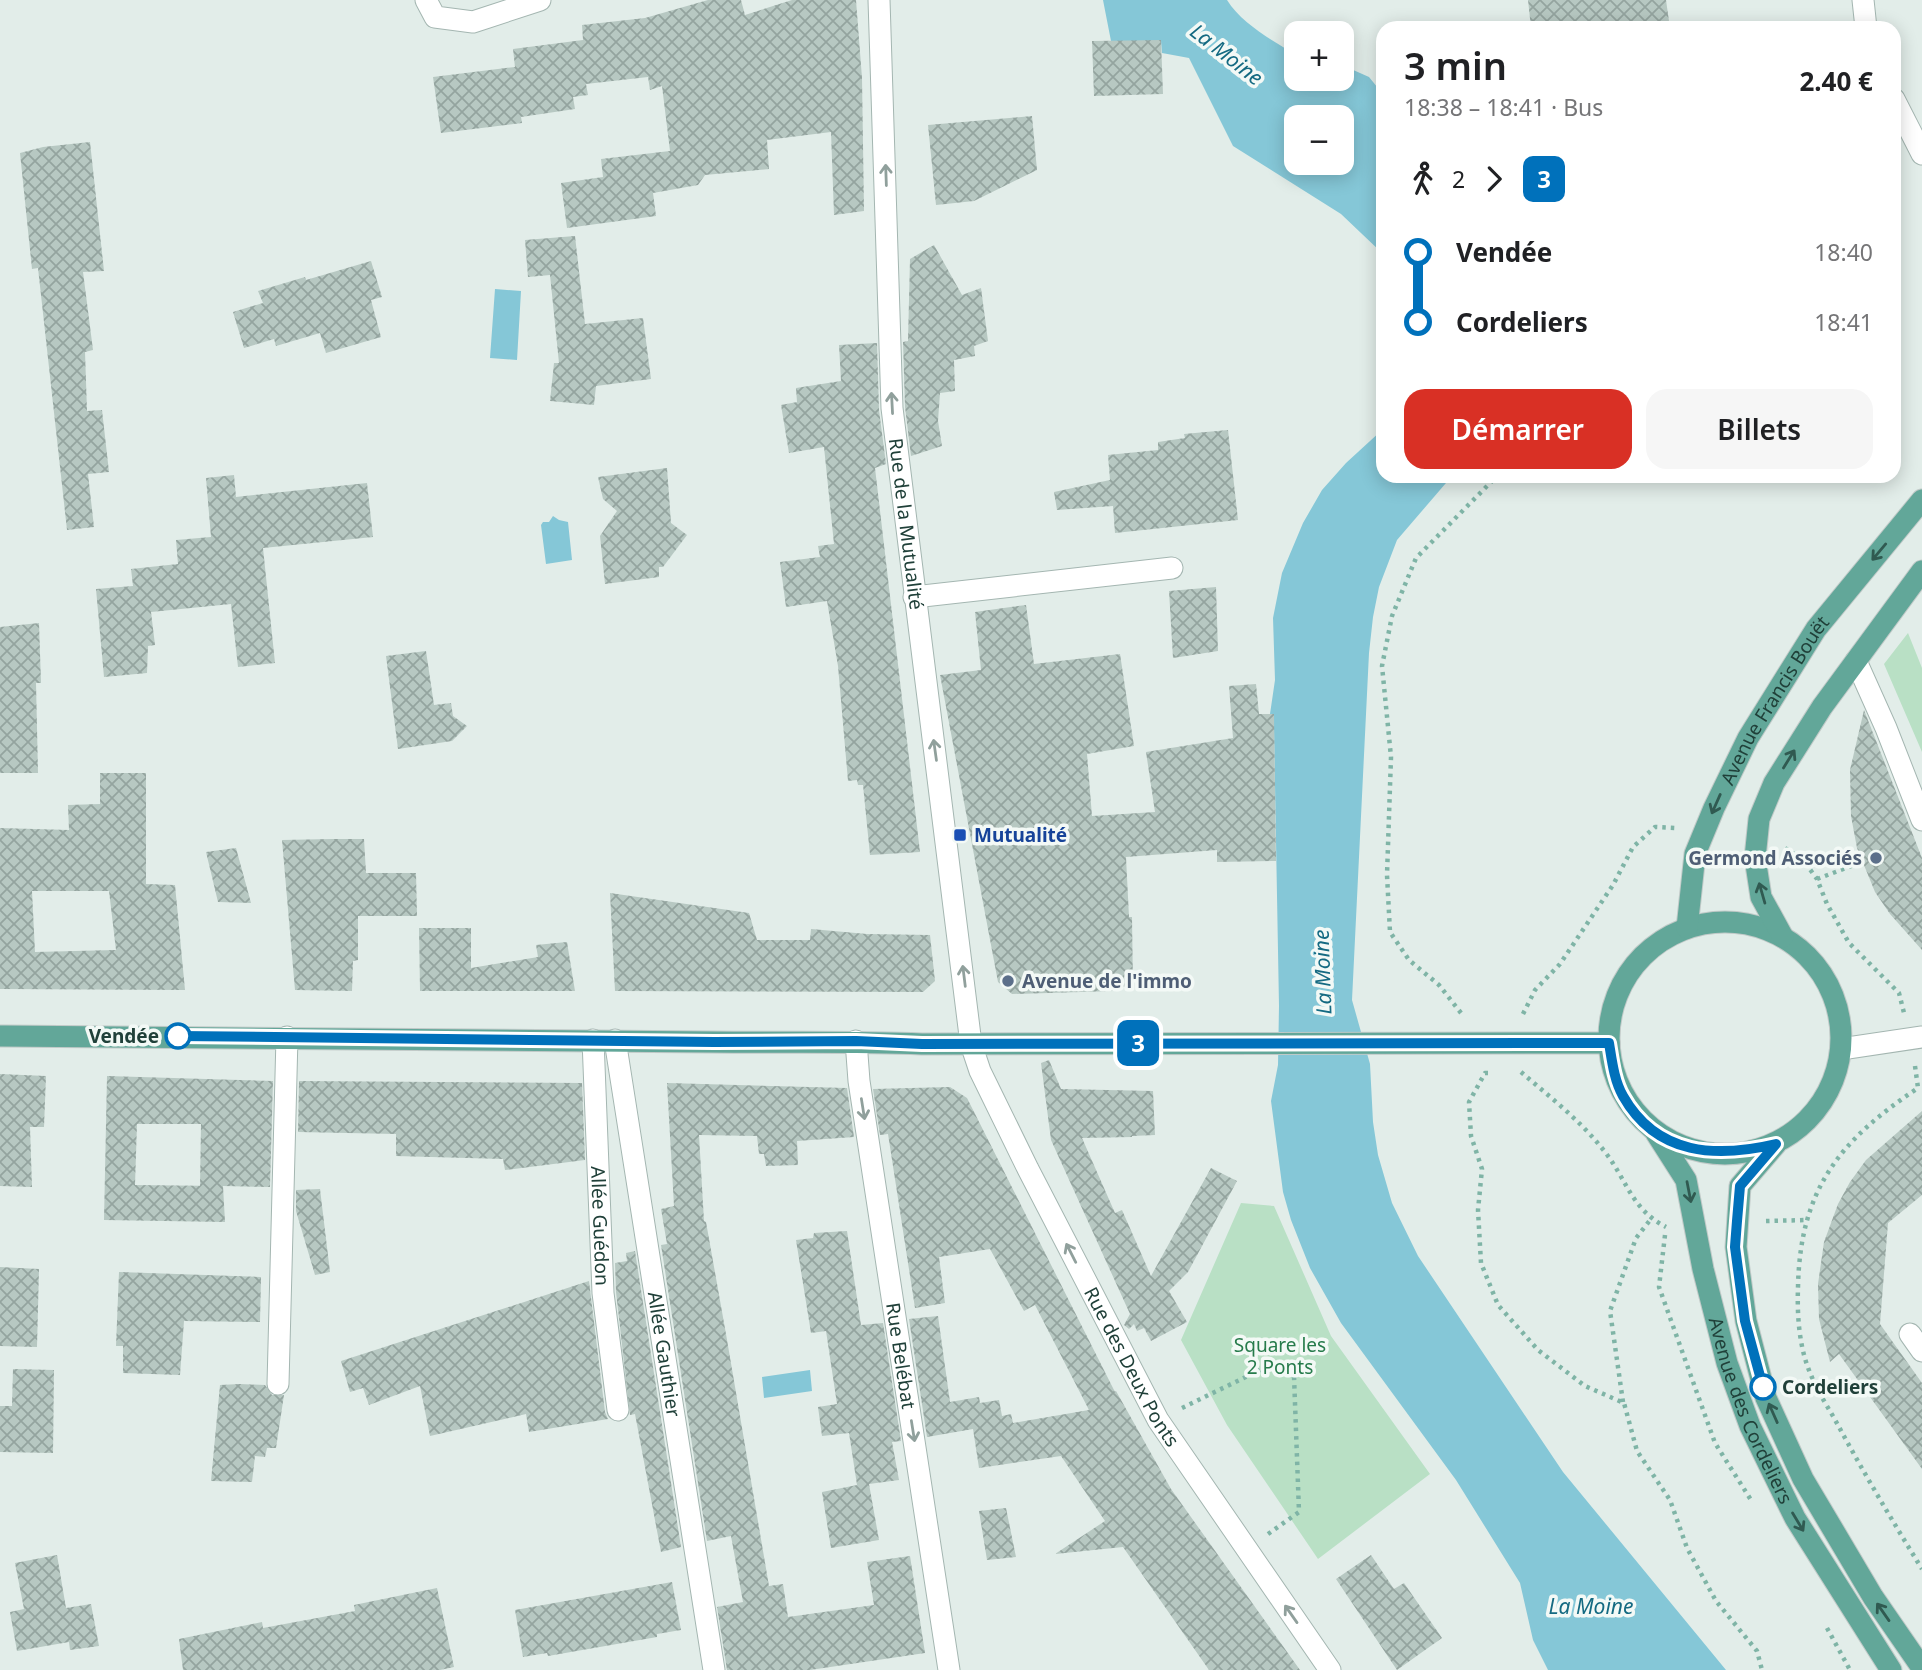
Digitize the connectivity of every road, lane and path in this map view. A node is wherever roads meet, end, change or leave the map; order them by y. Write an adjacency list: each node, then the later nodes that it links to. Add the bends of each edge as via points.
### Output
1 (426, 0): 2 (street, via 435,18 473,22)
2 (540, 0)
3 (879, 0): 12 (street, Rue de la Mutualité, one-way to 3, via 892,408)
4 (1863, 0): 5 (street)
5 (1865, 21)
6 (1901, 113): 7 (street)
7 (1922, 154)
8 (1490, 483): 21 (path, via 1416,558 1392,616 1382,666 1391,757 1390,932 1409,960 1439,985 1460,1013)
9 (1922, 500): 15 (main road, Avenue Francis Bouët, one-way to 15, via 1816,628 1748,738)
10 (1172, 568): 12 (street)
11 (1922, 571): 13 (main road, Avenue Francis Bouët)
12 (915, 597): 31 (street, Rue de la Mutualité, one-way to 12)
13 (1856, 661): 14 (street); 16 (main road, Avenue Francis Bouët, one-way to 13, via 1759,820 1774,783)
14 (1922, 820)
15 (1703, 836): 19 (main road, Avenue Francis Bouët, via 1695,854); 22 (path, via 1654,827 1633,847 1613,885 1560,964 1535,990)
16 (1756, 845): 18 (path, via 1779,844 1803,860); 20 (main road, Avenue Francis Bouët, one-way to 16, via 1761,897)
17 (1862, 862): 18 (path)
18 (1817, 879): 25 (path, via 1849,943 1899,993)
19 (1687, 928): 20 (main road, via 1720,923); 30 (main road, via 1644,954 1627,976 1616,997)
20 (1783, 937): 32 (main road, via 1809,954 1829,984 1840,1015)
21 (1473, 1014)
22 (1522, 1016)
23 (0, 1036): 24 (main road)
24 (287, 1037): 26 (main road); 42 (street)
25 (1916, 1037): 32 (street); 37 (path, via 1919,1088 1869,1124 1844,1150 1826,1174)
26 (593, 1040): 27 (main road); 44 (street, Allée Guédon, via 603,1293)
27 (615, 1040): 28 (main road); 49 (street, Allée Gauthier)
28 (856, 1041): 31 (main road); 50 (street, Rue Belébat, one-way to 50)
29 (1525, 1043): 30 (main road); 31 (main road); 36 (path, via 1519,1070 1605,1152 1632,1198)
30 (1609, 1043): 34 (main road, via 1623,1095)
31 (971, 1044): 45 (street, Rue des Deux Ponts, one-way to 31, via 1028,1169)
32 (1841, 1049): 35 (main road, via 1821,1105 1802,1128)
33 (1496, 1072): 43 (path, via 1485,1073 1469,1102 1471,1136 1482,1168 1478,1210 1481,1263 1498,1305 1538,1350 1585,1386)
34 (1656, 1133): 35 (main road, via 1689,1148 1716,1153); 53 (main road, Avenue des Cordeliers, one-way to 53, via 1686,1180 1727,1363 1750,1426 1795,1518)
35 (1776, 1144): 38 (main road, Avenue des Cordeliers, via 1740,1186)
36 (1651, 1219): 39 (path); 43 (path, via 1636,1238 1610,1311)
37 (1807, 1220): 38 (path); 47 (path, via 1798,1266 1797,1314 1810,1375)
38 (1737, 1221): 48 (main road, Avenue des Cordeliers, one-way to 38, via 1873,1597 1803,1479 1766,1398 1745,1321 1735,1247)
39 (1666, 1227)
40 (1260, 1370): 45 (path)
41 (1294, 1376): 46 (path, via 1299,1512)
42 (278, 1384)
43 (1623, 1403): 52 (path, via 1637,1451 1670,1500 1687,1548 1716,1601 1756,1651)
44 (618, 1410)
45 (1158, 1420): 46 (street, Rue des Deux Ponts)
46 (1246, 1549): 51 (street, Rue des Deux Ponts, one-way to 46)
47 (1922, 1569)
48 (1922, 1668)
49 (714, 1670)
50 (949, 1670)
51 (1330, 1670)
52 (1762, 1670)
53 (1891, 1670)

